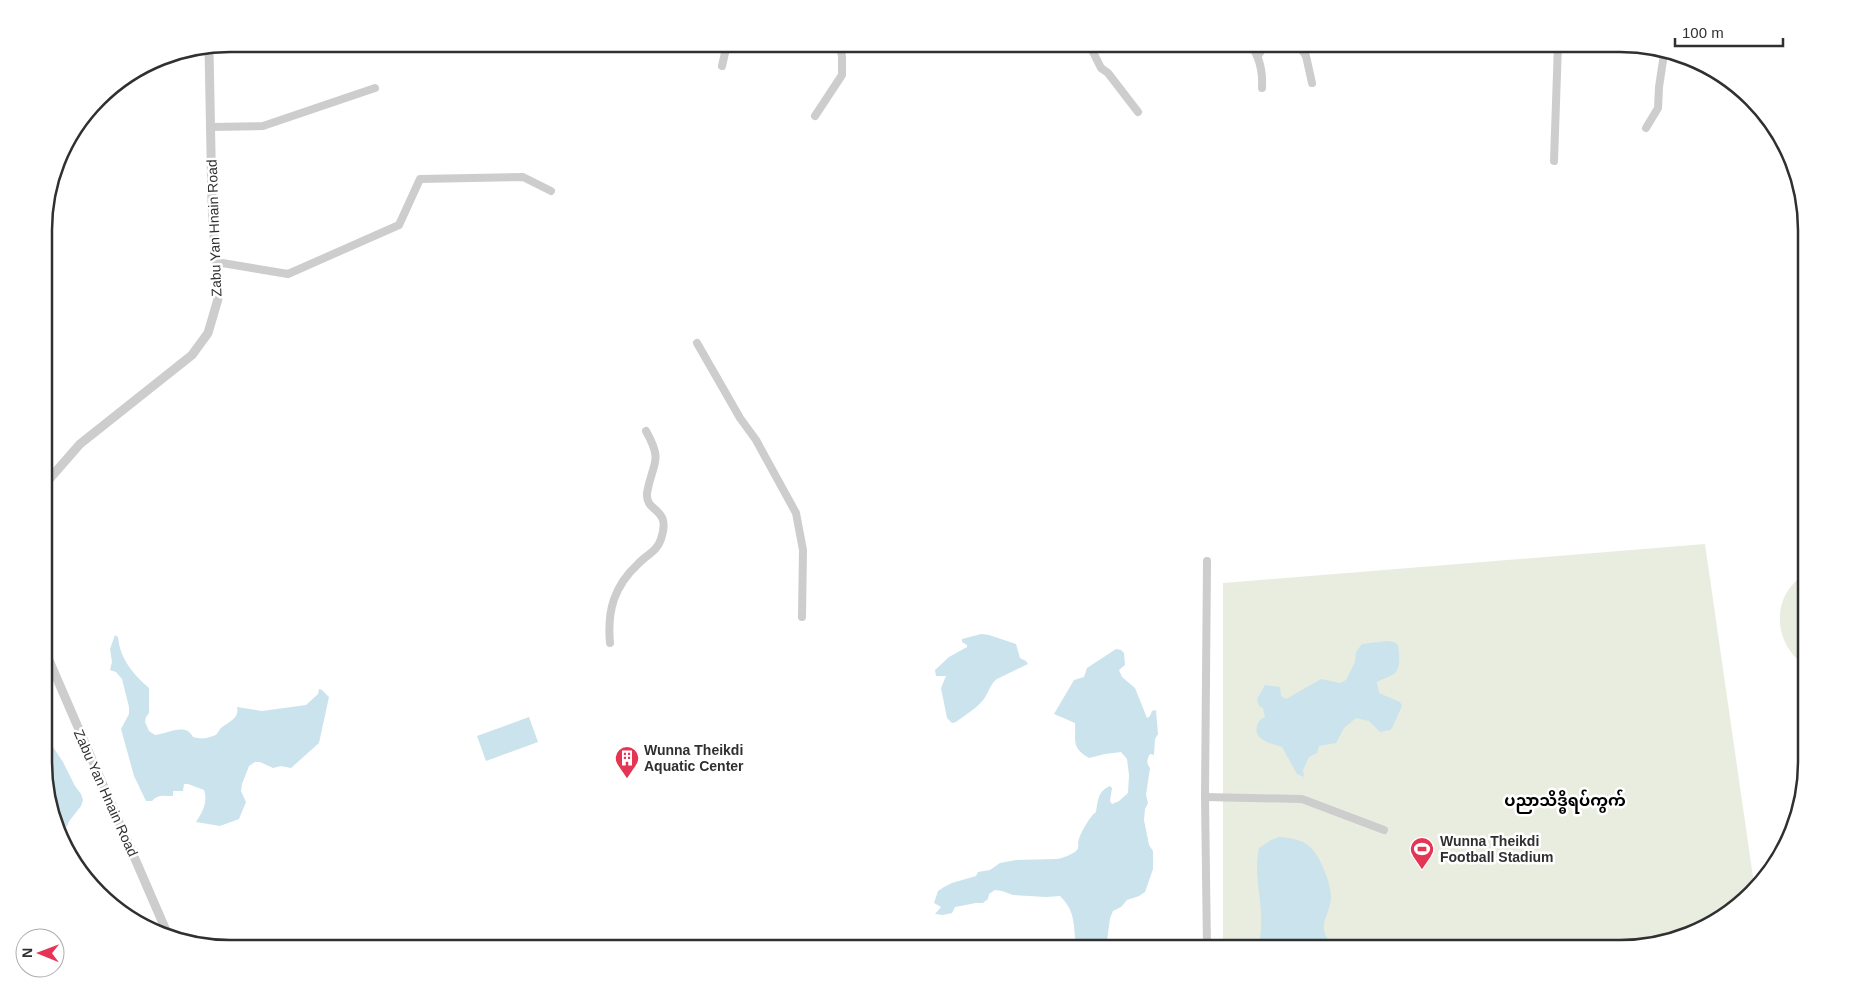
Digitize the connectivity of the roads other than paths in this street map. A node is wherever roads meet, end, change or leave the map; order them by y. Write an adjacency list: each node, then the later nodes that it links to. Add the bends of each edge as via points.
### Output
1 (725, 52): 11 (street)
2 (841, 52): 16 (street, via 842,75)
3 (1093, 52): 15 (street, via 1101,68)
4 (1255, 52): 9 (street)
5 (1260, 52): 9 (street)
6 (1303, 52): 12 (street)
7 (1558, 52): 19 (street)
8 (209, 54): 17 (street, Zabu Yan Hnain Road)
9 (1258, 56): 14 (street)
10 (1663, 58): 18 (street, via 1658,108)
11 (722, 66)
12 (1312, 82)
13 (375, 88): 17 (street, via 263,126)
14 (1262, 88)
15 (1138, 112)
16 (815, 116)
17 (210, 127): 21 (street, Zabu Yan Hnain Road)
18 (1646, 128)
19 (1554, 161)
20 (551, 191): 21 (street, via 522,177 420,179 399,225 288,274)
21 (216, 262): 24 (street, Zabu Yan Hnain Road, via 218,298 208,333 192,355 80,444)
22 (696, 343): 26 (street, via 761,448 796,513 803,550)
23 (646, 431): 27 (street, via 654,446 656,460 647,499 660,513 664,522 663,532 653,553 638,563 614,594 608,627)
24 (53, 475)
25 (1207, 561): 29 (street)
26 (802, 617)
27 (610, 643)
28 (52, 668): 31 (street, Zabu Yan Hnain Road)
29 (1205, 797): 30 (street, via 1302,799); 32 (street)
30 (1384, 830)
31 (165, 928)
32 (1207, 940)

